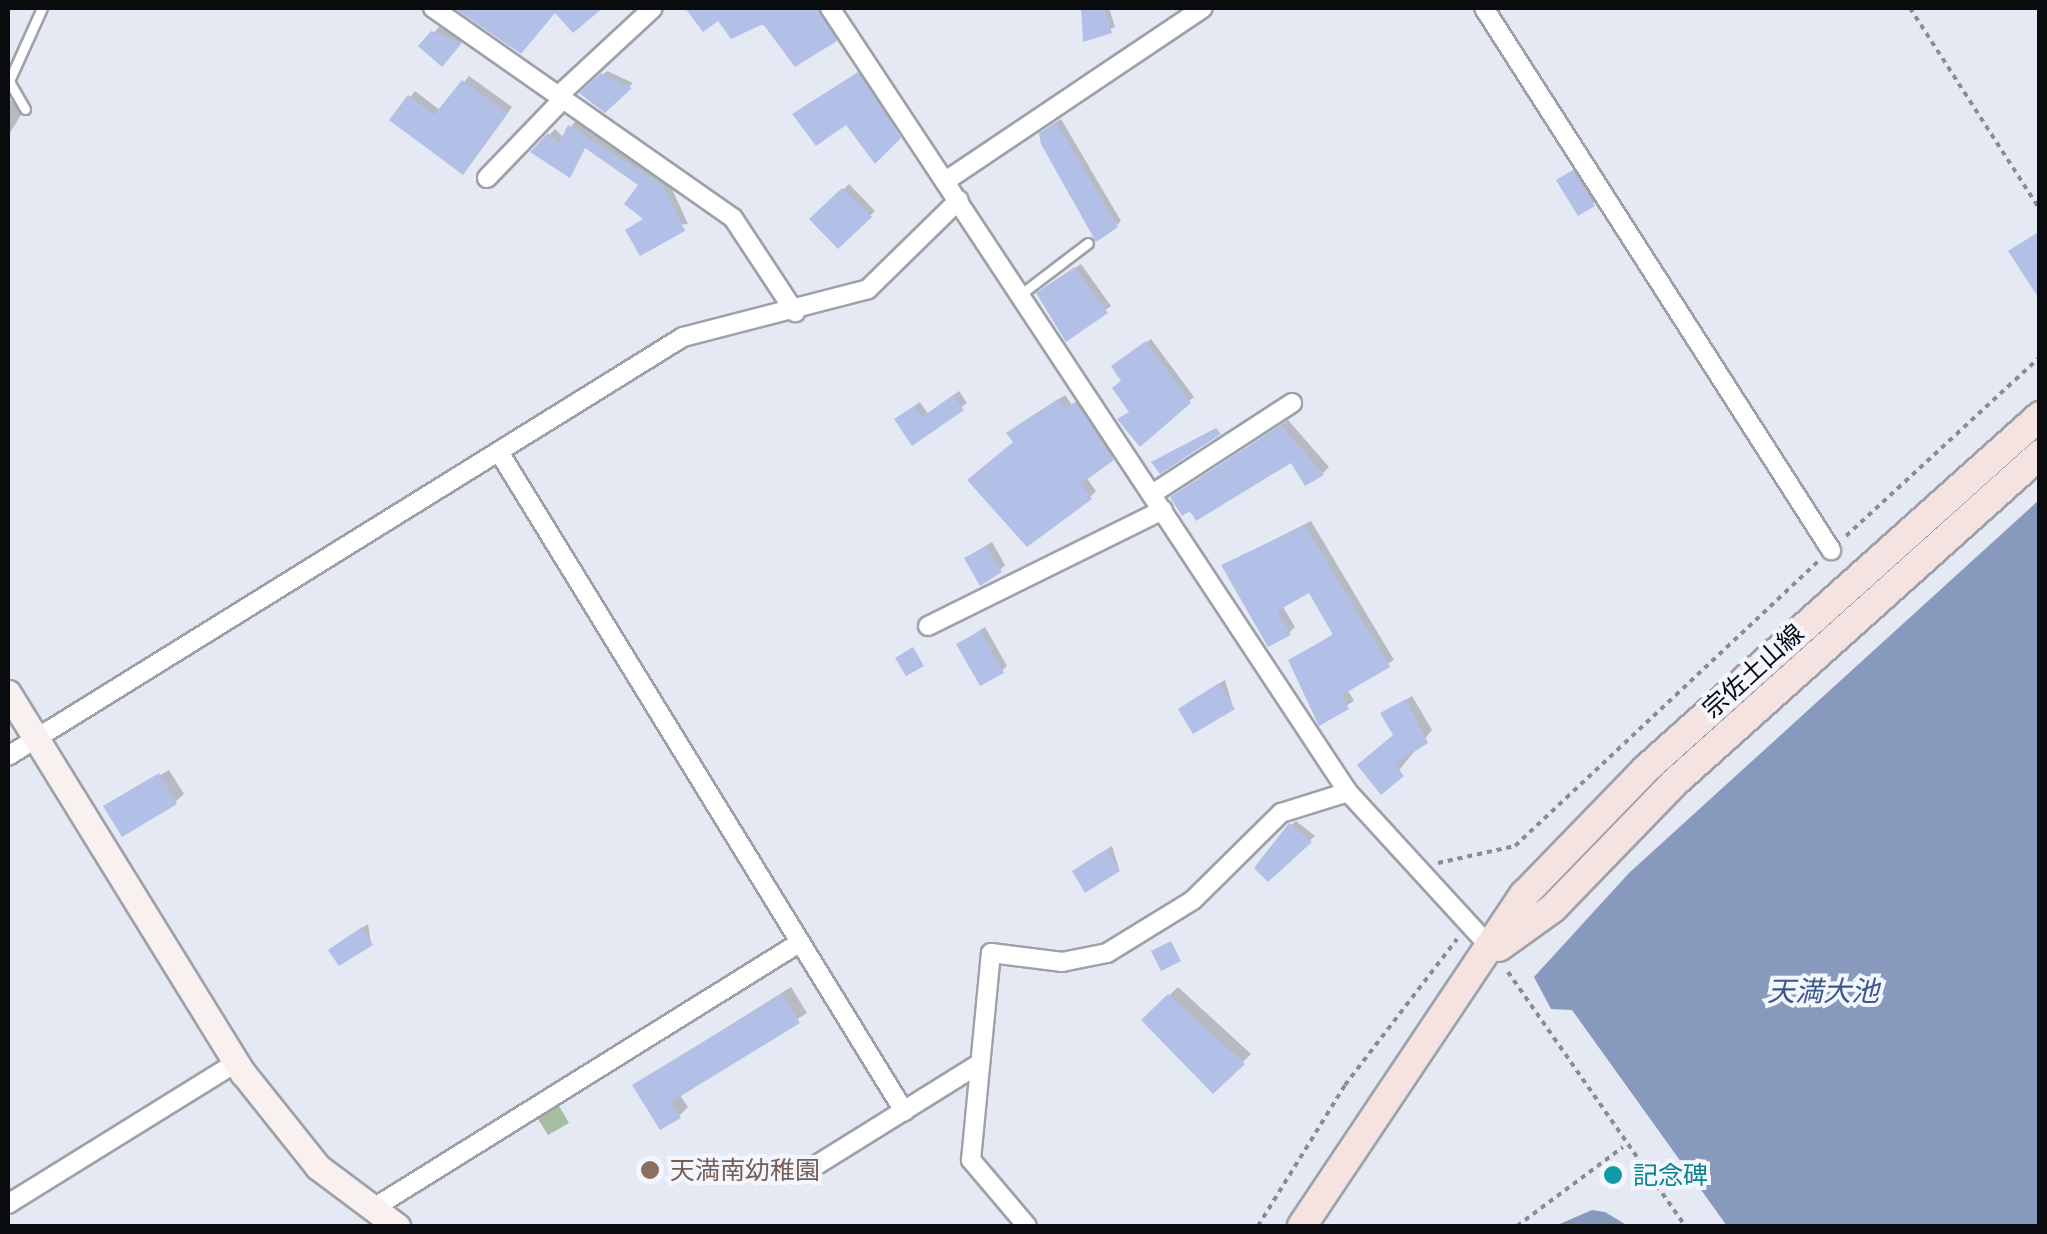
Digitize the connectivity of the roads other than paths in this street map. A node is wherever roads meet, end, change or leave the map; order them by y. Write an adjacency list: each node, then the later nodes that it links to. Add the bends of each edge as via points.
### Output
1 (42, 8): 8 (lane, via 9,82)
2 (433, 8): 7 (street)
3 (653, 8): 7 (street)
4 (830, 8): 10 (street)
5 (1203, 8): 10 (street)
6 (1484, 8): 21 (street)
7 (560, 98): 9 (street); 14 (street, via 733,218)
8 (25, 109)
9 (487, 178)
10 (947, 180): 11 (street)
11 (959, 200): 13 (street); 14 (street, via 868,289)
12 (1088, 243): 13 (lane)
13 (1021, 294): 19 (street)
14 (796, 312): 17 (street, via 684,337)
15 (1292, 403): 19 (street)
16 (2040, 416): 28 (main road, 宗佐土山線, via 1646,769 1524,895)
17 (499, 452): 24 (street); 27 (street)
18 (2040, 454): 28 (main road, 宗佐土山線, via 1675,782 1554,908)
19 (1152, 494): 20 (street)
20 (1163, 510): 22 (street); 26 (street)
21 (1831, 550)
22 (928, 626)
23 (8, 693): 24 (street)
24 (36, 739): 25 (street); 29 (street)
25 (8, 756)
26 (1348, 792): 28 (street); 30 (street, via 1281,813 1193,900 1107,953 1062,962 991,953)
27 (798, 944): 31 (street); 34 (street)
28 (1494, 950): 37 (main road, 宗佐土山線)
29 (237, 1062): 33 (street); 34 (street, via 318,1167)
30 (979, 1064): 31 (street); 36 (street, via 971,1160)
31 (904, 1111): 32 (street)
32 (815, 1166)
33 (8, 1204)
34 (372, 1209): 35 (street)
35 (397, 1226)
36 (1027, 1226)
37 (1302, 1226)

